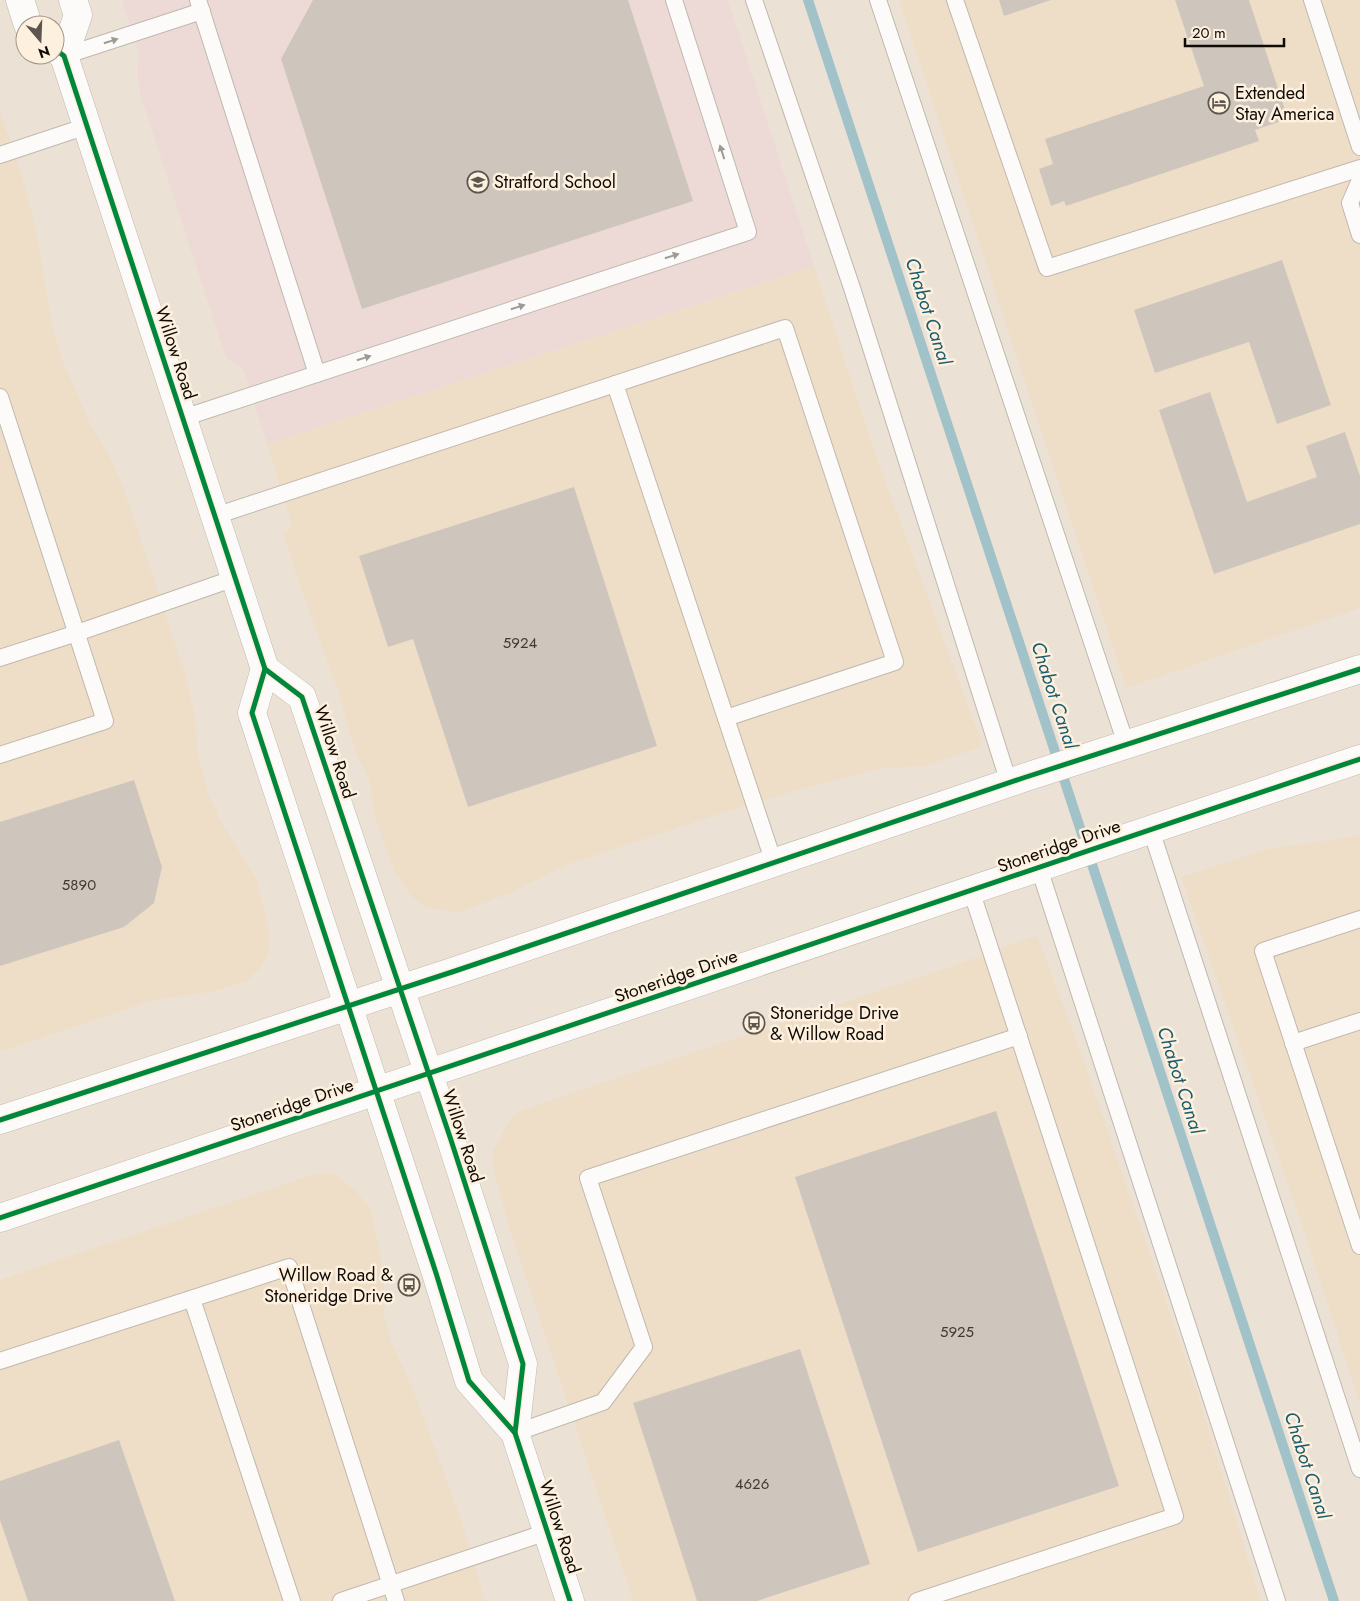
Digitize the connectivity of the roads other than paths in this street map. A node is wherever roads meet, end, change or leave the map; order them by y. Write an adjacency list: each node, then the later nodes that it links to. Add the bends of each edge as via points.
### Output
1 (20, 0): 9 (main road)
2 (73, 0): 10 (main road, via 78,16)
3 (674, 0): 19 (lane, one-way to 3, via 748,232)
4 (754, 0): 33 (lane)
5 (878, 0): 30 (lane)
6 (955, 0): 16 (lane, via 1047,268)
7 (1312, 0): 14 (lane)
8 (200, 6): 11 (lane, one-way to 8); 19 (lane)
9 (25, 15)
10 (65, 43)
11 (65, 51)
12 (64, 65): 13 (main road, Willow Road)
13 (87, 126): 15 (lane); 22 (main road, Willow Road)
14 (1360, 147)
15 (0, 155)
16 (1360, 168)
17 (1360, 180): 18 (lane, via 1350,203)
18 (1360, 235)
19 (317, 374): 22 (lane)
20 (616, 384): 23 (lane); 29 (lane); 29 (lane, via 785,328 791,346 895,662)
21 (0, 397): 25 (lane)
22 (182, 418): 23 (main road, Willow Road)
23 (215, 516): 24 (main road, Willow Road)
24 (235, 578): 25 (lane); 28 (main road, Willow Road)
25 (77, 633): 26 (lane); 31 (lane, via 105,721)
26 (0, 658)
27 (1360, 669): 30 (main road)
28 (265, 670): 39 (main road, Willow Road, via 302,697); 40 (main road, Willow Road, via 252,713)
29 (726, 718): 35 (lane)
30 (1118, 747): 33 (main road)
31 (0, 755)
32 (1360, 759): 34 (main road, Stoneridge Drive)
33 (1016, 780): 35 (main road)
34 (1143, 832): 36 (main road, Stoneridge Drive); 52 (lane)
35 (774, 863): 39 (main road)
36 (1044, 866): 37 (main road, Stoneridge Drive); 60 (lane)
37 (971, 890): 42 (lane); 44 (main road, Stoneridge Drive)
38 (1360, 919): 43 (lane, via 1263,951)
39 (400, 989): 40 (main road); 44 (main road, Willow Road)
40 (348, 1006): 45 (main road, Willow Road); 46 (main road)
41 (1360, 1021): 43 (lane)
42 (1019, 1036): 51 (lane, via 588,1178 644,1347 603,1402); 59 (lane, via 1175,1516)
43 (1293, 1043): 48 (lane)
44 (428, 1074): 45 (main road, Stoneridge Drive); 51 (main road, Willow Road, via 523,1364)
45 (376, 1091): 47 (main road, Stoneridge Drive); 51 (main road, Willow Road, via 469,1381)
46 (0, 1120)
47 (0, 1218)
48 (1360, 1246)
49 (192, 1299): 50 (lane); 54 (lane, via 288,1267); 55 (lane)
50 (0, 1361)
51 (515, 1433): 53 (main road, Willow Road)
52 (1360, 1469)
53 (547, 1532): 54 (lane); 58 (main road, Willow Road)
54 (391, 1584): 56 (lane); 57 (lane)
55 (292, 1601)
56 (341, 1601)
57 (396, 1601)
58 (570, 1601)
59 (917, 1601)
60 (1277, 1601)

